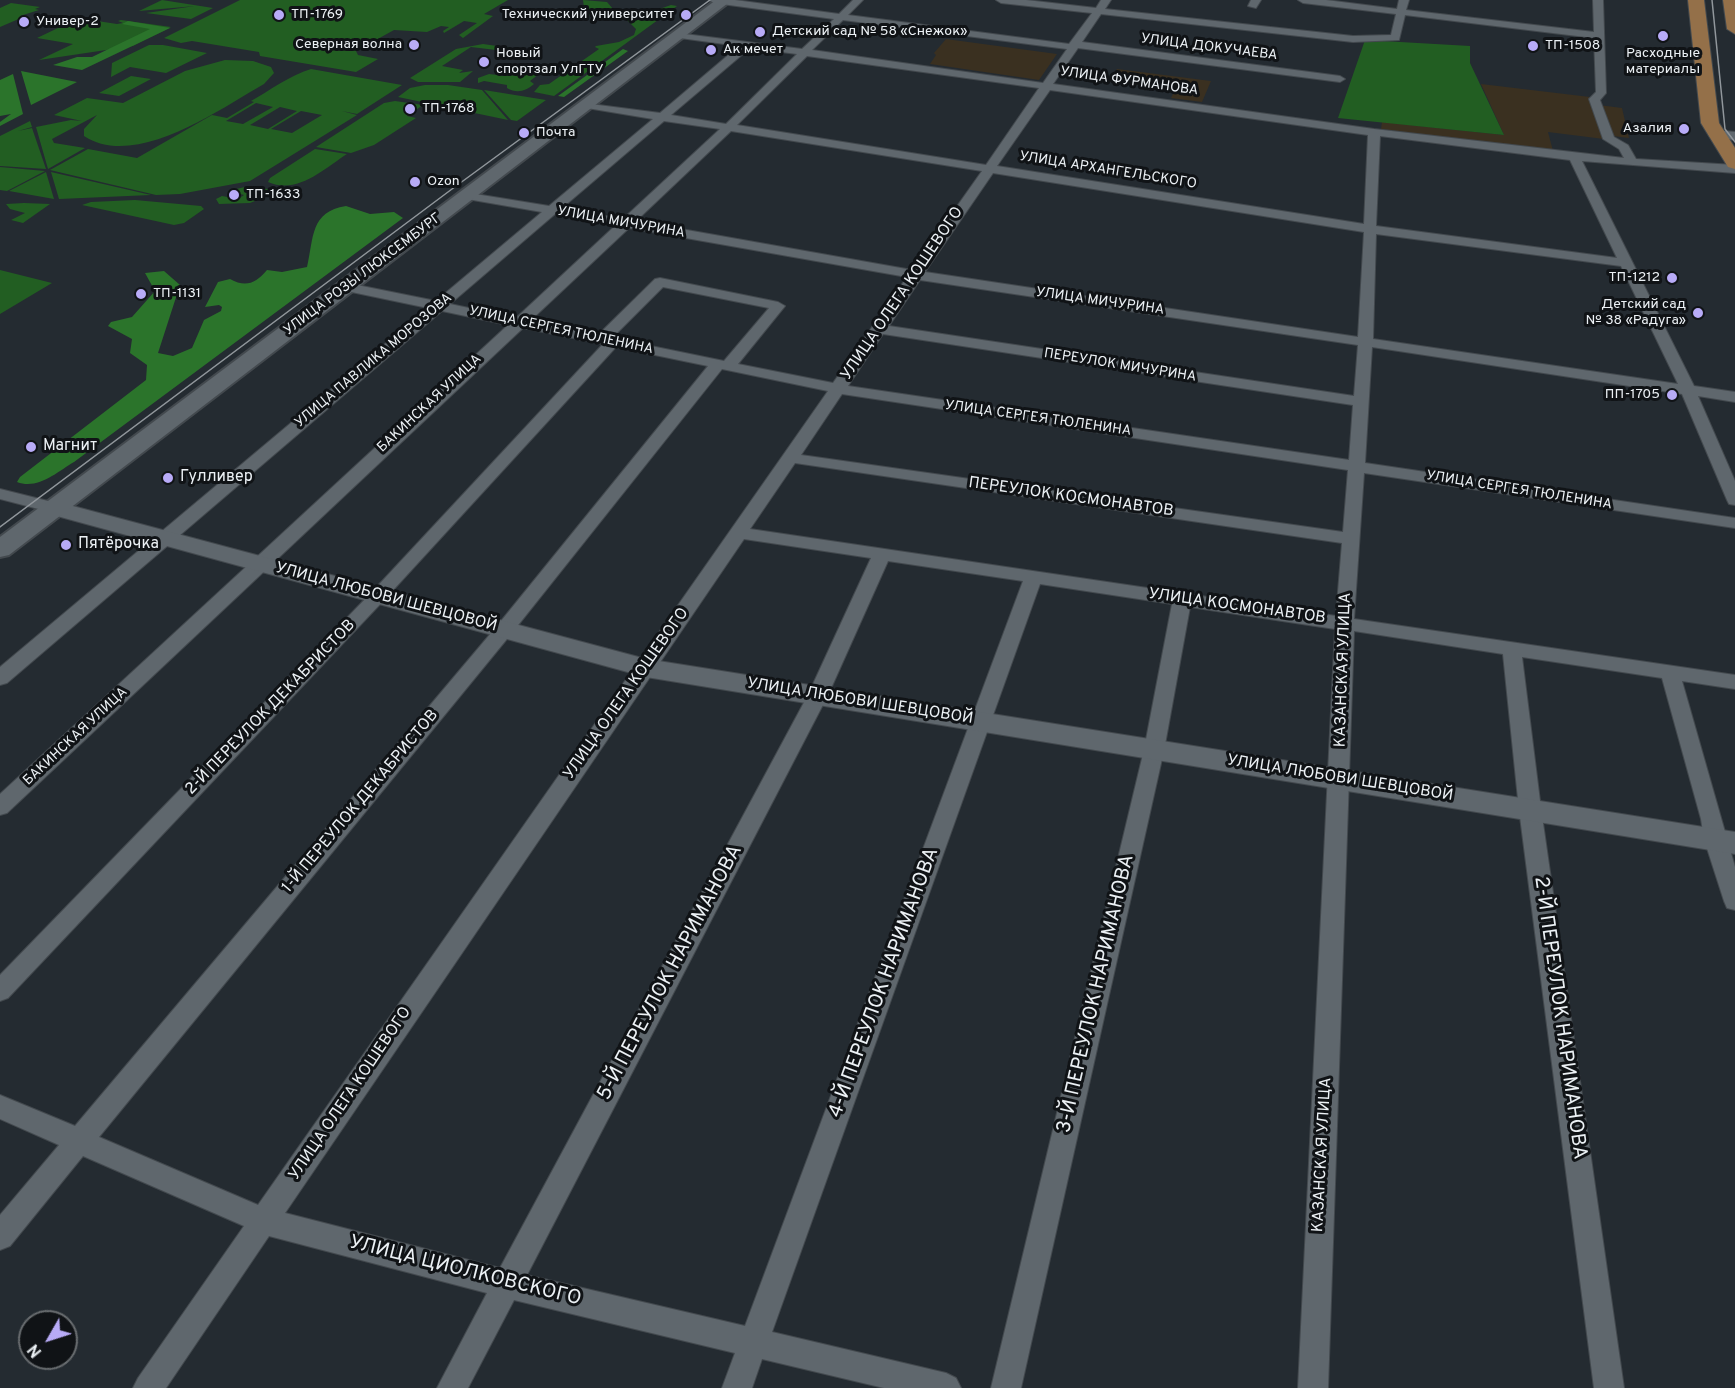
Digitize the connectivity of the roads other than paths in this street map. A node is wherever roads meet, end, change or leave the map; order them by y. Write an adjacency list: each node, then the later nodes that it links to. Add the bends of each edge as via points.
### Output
1 (721, 0): 12 (street, УЛИЦА ДОКУЧАЕВА); 14 (main road, УЛИЦА РОЗЫ ЛЮКСЕМБУРГ)
2 (858, 0): 12 (street, БАКИНСКАЯ УЛИЦА)
3 (1001, 0): 10 (street)
4 (1106, 0): 10 (street, УЛИЦА ОЛЕГА КОШЕВОГО)
5 (1303, 0): 11 (street)
6 (1404, 0): 11 (street)
7 (1598, 0): 15 (street)
8 (1696, 0): 25 (main road, via 1707,106)
9 (1731, 0): 13 (main road)
10 (1098, 11): 11 (street, via 1353,39 1395,38); 17 (street, УЛИЦА ОЛЕГА КОШЕВОГО)
11 (1402, 11): 15 (street)
12 (841, 16): 17 (street, УЛИЦА ДОКУЧАЕВА); 18 (street, БАКИНСКАЯ УЛИЦА)
13 (1735, 29)
14 (680, 35): 16 (street, УЛИЦА ФУРМАНОВА); 21 (main road, УЛИЦА РОЗЫ ЛЮКСЕМБУРГ)
15 (1600, 36): 28 (street, via 1601,93 1594,99 1609,139 1624,147)
16 (748, 44): 18 (street, УЛИЦА ФУРМАНОВА); 22 (street, УЛИЦА ПАВЛИКА МОРОЗОВА)
17 (1073, 45): 19 (street, УЛИЦА ДОКУЧАЕВА); 20 (street, УЛИЦА ОЛЕГА КОШЕВОГО)
18 (804, 52): 20 (street, УЛИЦА ФУРМАНОВА); 23 (street, БАКИНСКАЯ УЛИЦА)
19 (1340, 79)
20 (1047, 86): 24 (street, УЛИЦА ФУРМАНОВА); 30 (street, УЛИЦА ОЛЕГА КОШЕВОГО)
21 (587, 105): 22 (street, УЛИЦА АРХАНГЕЛЬСКОГО); 32 (main road, УЛИЦА РОЗЫ ЛЮКСЕМБУРГ)
22 (662, 118): 23 (street, УЛИЦА АРХАНГЕЛЬСКОГО); 33 (street, УЛИЦА ПАВЛИКА МОРОЗОВА)
23 (728, 128): 30 (street, УЛИЦА АРХАНГЕЛЬСКОГО); 34 (street, БАКИНСКАЯ УЛИЦА)
24 (1374, 132): 27 (street, УЛИЦА ФУРМАНОВА); 35 (street, КАЗАНСКАЯ УЛИЦА)
25 (1715, 134): 26 (street); 29 (main road)
26 (1735, 136)
27 (1574, 157): 28 (street, УЛИЦА ФУРМАНОВА); 36 (street)
28 (1632, 162): 31 (street, УЛИЦА ФУРМАНОВА)
29 (1735, 164)
30 (989, 168): 35 (street, УЛИЦА АРХАНГЕЛЬСКОГО); 37 (street, УЛИЦА ОЛЕГА КОШЕВОГО)
31 (1735, 169)
32 (467, 195): 33 (street, УЛИЦА МИЧУРИНА); 39 (main road, УЛИЦА РОЗЫ ЛЮКСЕМБУРГ)
33 (553, 211): 34 (street, УЛИЦА МИЧУРИНА); 40 (street, УЛИЦА ПАВЛИКА МОРОЗОВА)
34 (623, 224): 37 (street, УЛИЦА МИЧУРИНА); 41 (street, БАКИНСКАЯ УЛИЦА)
35 (1370, 229): 36 (street, УЛИЦА АРХАНГЕЛЬСКОГО); 44 (street, КАЗАНСКАЯ УЛИЦА)
36 (1625, 263): 47 (street)
37 (917, 275): 42 (street, УЛИЦА ОЛЕГА КОШЕВОГО); 44 (street, УЛИЦА МИЧУРИНА)
38 (660, 282): 43 (street, 2-Й ПЕРЕУЛОК ДЕКАБРИСТОВ); 45 (street, 1-Й ПЕРЕУЛОК ДЕКАБРИСТОВ, via 778,306)
39 (347, 287): 40 (street, УЛИЦА СЕРГЕЯ ТЮЛЕНИНА); 54 (main road, УЛИЦА РОЗЫ ЛЮКСЕМБУРГ)
40 (438, 306): 41 (street, УЛИЦА СЕРГЕЯ ТЮЛЕНИНА); 57 (street, УЛИЦА ПАВЛИКА МОРОЗОВА)
41 (517, 322): 43 (street, УЛИЦА СЕРГЕЯ ТЮЛЕНИНА); 61 (street, БАКИНСКАЯ УЛИЦА)
42 (879, 329): 46 (street, УЛИЦА ОЛЕГА КОШЕВОГО); 49 (street, ПЕРЕУЛОК МИЧУРИНА)
43 (607, 341): 45 (street, УЛИЦА СЕРГЕЯ ТЮЛЕНИНА); 63 (street, 2-Й ПЕРЕУЛОК ДЕКАБРИСТОВ)
44 (1365, 342): 47 (street, УЛИЦА МИЧУРИНА); 49 (street, КАЗАНСКАЯ УЛИЦА)
45 (723, 365): 46 (street, УЛИЦА СЕРГЕЯ ТЮЛЕНИНА); 66 (street, 1-Й ПЕРЕУЛОК ДЕКАБРИСТОВ)
46 (838, 389): 50 (street, УЛИЦА ОЛЕГА КОШЕВОГО); 51 (street, УЛИЦА СЕРГЕЯ ТЮЛЕНИНА)
47 (1688, 390): 48 (street, УЛИЦА МИЧУРИНА); 53 (street)
48 (1735, 397)
49 (1361, 402): 51 (street, КАЗАНСКАЯ УЛИЦА)
50 (791, 458): 56 (street, УЛИЦА ОЛЕГА КОШЕВОГО); 58 (street, ПЕРЕУЛОК КОСМОНАВТОВ)
51 (1357, 466): 55 (street, УЛИЦА СЕРГЕЯ ТЮЛЕНИНА); 58 (street, КАЗАНСКАЯ УЛИЦА)
52 (0, 494): 54 (street, УЛИЦА ЛЮБОВИ ШЕВЦОВОЙ)
53 (1735, 500)
54 (54, 508): 57 (street, УЛИЦА ЛЮБОВИ ШЕВЦОВОЙ); 59 (main road, УЛИЦА РОЗЫ ЛЮКСЕМБУРГ)
55 (1735, 523)
56 (739, 533): 60 (street, УЛИЦА КОСМОНАВТОВ); 68 (street, УЛИЦА ОЛЕГА КОШЕВОГО)
57 (165, 538): 61 (street, УЛИЦА ЛЮБОВИ ШЕВЦОВОЙ); 70 (street, УЛИЦА ПАВЛИКА МОРОЗОВА)
58 (1351, 539): 65 (street, КАЗАНСКАЯ УЛИЦА)
59 (0, 549)
60 (882, 554): 62 (street, УЛИЦА КОСМОНАВТОВ); 72 (street, 5-Й ПЕРЕУЛОК НАРИМАНОВА)
61 (261, 565): 63 (street, УЛИЦА ЛЮБОВИ ШЕВЦОВОЙ); 76 (street, БАКИНСКАЯ УЛИЦА)
62 (1034, 577): 64 (street, УЛИЦА КОСМОНАВТОВ); 73 (street, 4-Й ПЕРЕУЛОК НАРИМАНОВА)
63 (378, 596): 66 (street, УЛИЦА ЛЮБОВИ ШЕВЦОВОЙ); 80 (street, 2-Й ПЕРЕУЛОК ДЕКАБРИСТОВ)
64 (1182, 599): 65 (street, УЛИЦА КОСМОНАВТОВ); 74 (street, 3-Й ПЕРЕУЛОК НАРИМАНОВА)
65 (1345, 622): 67 (street, УЛИЦА КОСМОНАВТОВ); 75 (street, КАЗАНСКАЯ УЛИЦА)
66 (504, 630): 68 (street, УЛИЦА ЛЮБОВИ ШЕВЦОВОЙ); 82 (street, 1-Й ПЕРЕУЛОК ДЕКАБРИСТОВ)
67 (1512, 648): 69 (street, УЛИЦА КОСМОНАВТОВ); 77 (street, 2-Й ПЕРЕУЛОК НАРИМАНОВА)
68 (646, 668): 72 (street, УЛИЦА ЛЮБОВИ ШЕВЦОВОЙ); 83 (street, УЛИЦА ОЛЕГА КОШЕВОГО)
69 (1670, 672): 71 (street, УЛИЦА КОСМОНАВТОВ); 78 (street, via 1712,819)
70 (0, 678)
71 (1735, 682)
72 (818, 695): 73 (street, УЛИЦА ЛЮБОВИ ШЕВЦОВОЙ); 85 (street, 5-Й ПЕРЕУЛОК НАРИМАНОВА)
73 (981, 722): 74 (street, УЛИЦА ЛЮБОВИ ШЕВЦОВОЙ); 86 (street, 4-Й ПЕРЕУЛОК НАРИМАНОВА)
74 (1154, 750): 75 (street, УЛИЦА ЛЮБОВИ ШЕВЦОВОЙ); 91 (street, 3-Й ПЕРЕУЛОК НАРИМАНОВА)
75 (1340, 779): 77 (street, УЛИЦА ЛЮБОВИ ШЕВЦОВОЙ); 92 (street, КАЗАНСКАЯ УЛИЦА)
76 (0, 807)
77 (1530, 809): 78 (street, УЛИЦА ЛЮБОВИ ШЕВЦОВОЙ); 93 (street, 2-Й ПЕРЕУЛОК НАРИМАНОВА)
78 (1725, 841): 79 (street)
79 (1735, 901)
80 (0, 991)
81 (0, 1107): 82 (street, УЛИЦА ЦИОЛКОВСКОГО)
82 (78, 1140): 83 (street, УЛИЦА ЦИОЛКОВСКОГО); 84 (street, 1-Й ПЕРЕУЛОК ДЕКАБРИСТОВ)
83 (264, 1221): 85 (street, УЛИЦА ЦИОЛКОВСКОГО); 87 (street, УЛИЦА ОЛЕГА КОШЕВОГО)
84 (0, 1236)
85 (507, 1284): 86 (street, УЛИЦА ЦИОЛКОВСКОГО); 88 (street, 5-Й ПЕРЕУЛОК НАРИМАНОВА)
86 (754, 1342): 89 (street, 4-Й ПЕРЕУЛОК НАРИМАНОВА); 90 (street, УЛИЦА ЦИОЛКОВСКОГО)
87 (148, 1388)
88 (452, 1388)
89 (737, 1388)
90 (946, 1388)
91 (1006, 1388)
92 (1313, 1388)
93 (1609, 1388)

